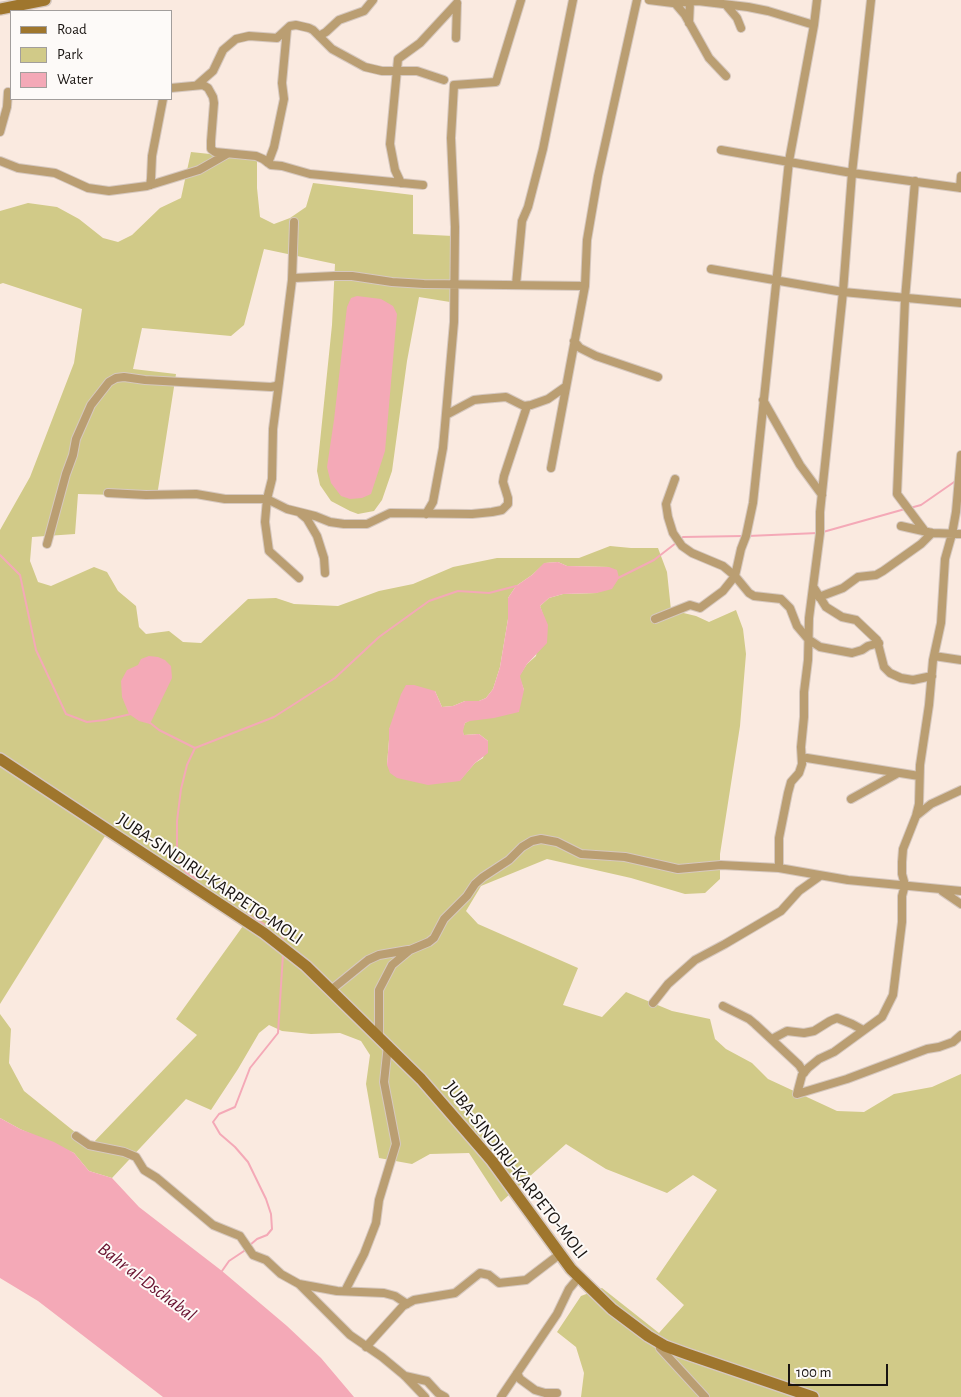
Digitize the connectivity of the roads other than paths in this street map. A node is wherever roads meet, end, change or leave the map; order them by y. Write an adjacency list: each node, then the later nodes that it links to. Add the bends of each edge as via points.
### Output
1 (45, 0): 12 (main road)
2 (373, 0): 19 (street, via 364,11 339,20)
3 (521, 0): 47 (street, via 496,82 454,85 451,138)
4 (573, 0): 48 (street, via 543,149 522,221)
5 (636, 0): 49 (street, via 598,176 587,240)
6 (649, 0): 10 (street)
7 (817, 0): 16 (street)
8 (871, 0): 36 (street)
9 (457, 1): 20 (street); 22 (street, via 420,43 400,56)
10 (673, 1): 11 (street); 15 (street)
11 (695, 1): 13 (street); 15 (street)
12 (17, 3): 14 (main road)
13 (726, 5): 16 (street, via 768,10); 17 (street)
14 (0, 10)
15 (689, 22): 23 (street, via 709,58)
16 (814, 25): 34 (street)
17 (742, 28)
18 (287, 29): 19 (street, via 296,26 309,28); 21 (street, via 277,38 249,36 236,39 223,50); 35 (street, via 282,83 284,99)
19 (320, 36): 22 (street, via 332,49 355,62 382,71)
20 (456, 38)
21 (213, 70): 25 (street); 27 (street)
22 (397, 71): 24 (street, via 417,71); 39 (street, via 390,144 394,170)
23 (726, 76)
24 (444, 80)
25 (196, 86): 26 (street); 27 (street, via 203,85)
26 (172, 88)
27 (210, 91): 32 (street, via 214,103 211,149)
28 (8, 92): 30 (street)
29 (163, 100): 40 (street)
30 (0, 132)
31 (721, 150): 34 (street)
32 (227, 154): 35 (street, via 256,156); 40 (street, via 199,170)
33 (0, 161): 40 (street, via 18,168 55,173 102,191)
34 (789, 161): 36 (street); 46 (street)
35 (268, 163): 39 (street, via 310,174)
36 (852, 173): 38 (street); 50 (street)
37 (961, 176): 42 (street)
38 (915, 181): 42 (street); 51 (street)
39 (401, 183): 41 (street)
40 (150, 185)
41 (423, 185)
42 (960, 188)
43 (294, 222): 45 (street)
44 (711, 269): 46 (street)
45 (292, 280): 47 (street, via 298,277 352,276 392,282); 55 (street)
46 (776, 280): 50 (street); 57 (street)
47 (455, 284): 48 (street); 59 (street)
48 (516, 285): 49 (street)
49 (585, 286): 53 (street)
50 (842, 292): 51 (street); 65 (street)
51 (905, 298): 52 (street); 70 (street, via 897,494)
52 (961, 303)
53 (574, 341): 54 (street, via 591,354); 56 (street)
54 (658, 377)
55 (279, 383): 66 (street, via 273,429 272,479); 73 (street, via 271,387 124,377 109,382 92,405 76,438)
56 (566, 387): 58 (street, via 548,400); 61 (street)
57 (763, 400): 65 (street, via 800,465); 75 (street, via 753,503)
58 (528, 406): 59 (street, via 506,397 483,399 474,400); 68 (street, via 504,476 509,501 506,508 492,512)
59 (446, 415): 68 (street, via 433,502)
60 (961, 455): 63 (street)
61 (551, 468)
62 (675, 479): 75 (street, via 666,504 677,541 692,553 723,566)
63 (959, 487): 72 (street)
64 (108, 493): 66 (street)
65 (822, 495): 77 (street)
66 (267, 499): 67 (street); 76 (street, via 265,522 269,551)
67 (300, 513): 68 (street, via 335,524 354,525 367,524 390,513); 74 (street, via 317,536)
68 (426, 514)
69 (901, 526): 70 (street)
70 (924, 530): 71 (street)
71 (932, 533): 72 (street); 78 (street, via 876,575 858,577 843,588)
72 (957, 534): 82 (street, via 945,559 941,623)
73 (47, 544)
74 (325, 573)
75 (735, 576): 79 (street, via 724,591 700,608 690,605); 80 (street, via 754,596 781,599)
76 (299, 578)
77 (814, 588): 78 (street); 80 (street)
78 (819, 596): 81 (street, via 833,612 859,621)
79 (655, 619)
80 (808, 639): 81 (street, via 829,650 852,653); 92 (street, via 802,764 788,793 779,838)
81 (879, 643): 84 (street, via 884,667 890,673 913,680)
82 (934, 656): 83 (street); 84 (street)
83 (961, 660)
84 (932, 676): 88 (street)
85 (807, 758): 87 (street)
86 (0, 759): 99 (main road, JUBA-SINDIRU-KARPETO-MOLI, via 264,933)
87 (898, 773): 88 (street); 90 (street)
88 (919, 776): 91 (street)
89 (961, 790): 91 (street, via 931,804)
90 (851, 799)
91 (916, 816): 94 (street, via 903,849)
92 (779, 868): 93 (street); 98 (street, via 721,865 678,869 625,858 581,854 557,842 532,841 482,877 444,919 434,938)
93 (820, 876): 94 (street); 100 (street, via 781,911 694,960)
94 (905, 886): 95 (street); 102 (street, via 893,995 882,1017)
95 (941, 890): 96 (street); 97 (street)
96 (961, 891)
97 (961, 904)
98 (410, 950): 99 (street, via 368,960); 104 (street, via 392,965 378,990)
99 (331, 990): 104 (main road, JUBA-SINDIRU-KARPETO-MOLI)
100 (652, 1003)
101 (723, 1006): 105 (street, via 749,1019)
102 (864, 1030): 105 (street, via 837,1018 814,1031 787,1031); 107 (street, via 819,1059)
103 (961, 1034): 107 (street, via 953,1042 797,1094)
104 (379, 1036): 106 (main road, JUBA-SINDIRU-KARPETO-MOLI)
105 (772, 1040): 107 (street)
106 (388, 1045): 109 (main road, JUBA-SINDIRU-KARPETO-MOLI, via 421,1078 492,1161); 112 (street, via 384,1082 396,1144 379,1200 376,1223)
107 (804, 1073)
108 (76, 1136): 111 (street, via 89,1146 124,1152 136,1158 144,1170 213,1225 240,1236 253,1255 266,1260)
109 (560, 1254): 110 (main road, JUBA-SINDIRU-KARPETO-MOLI); 113 (street, via 526,1280 499,1283 480,1273 455,1293)
110 (579, 1276): 116 (street); 123 (main road, JUBA-SINDIRU-KARPETO-MOLI, via 612,1309 665,1346)
111 (299, 1284): 112 (street); 114 (street, via 350,1335)
112 (345, 1292): 113 (street, via 384,1293)
113 (407, 1304): 114 (street)
114 (366, 1346): 117 (street)
115 (660, 1348): 122 (street)
116 (517, 1373): 118 (street, via 536,1390); 121 (street)
117 (405, 1376): 119 (street); 120 (street, via 428,1381)
118 (557, 1393)
119 (425, 1397)
120 (445, 1397)
121 (501, 1397)
122 (706, 1397)
123 (813, 1397)

